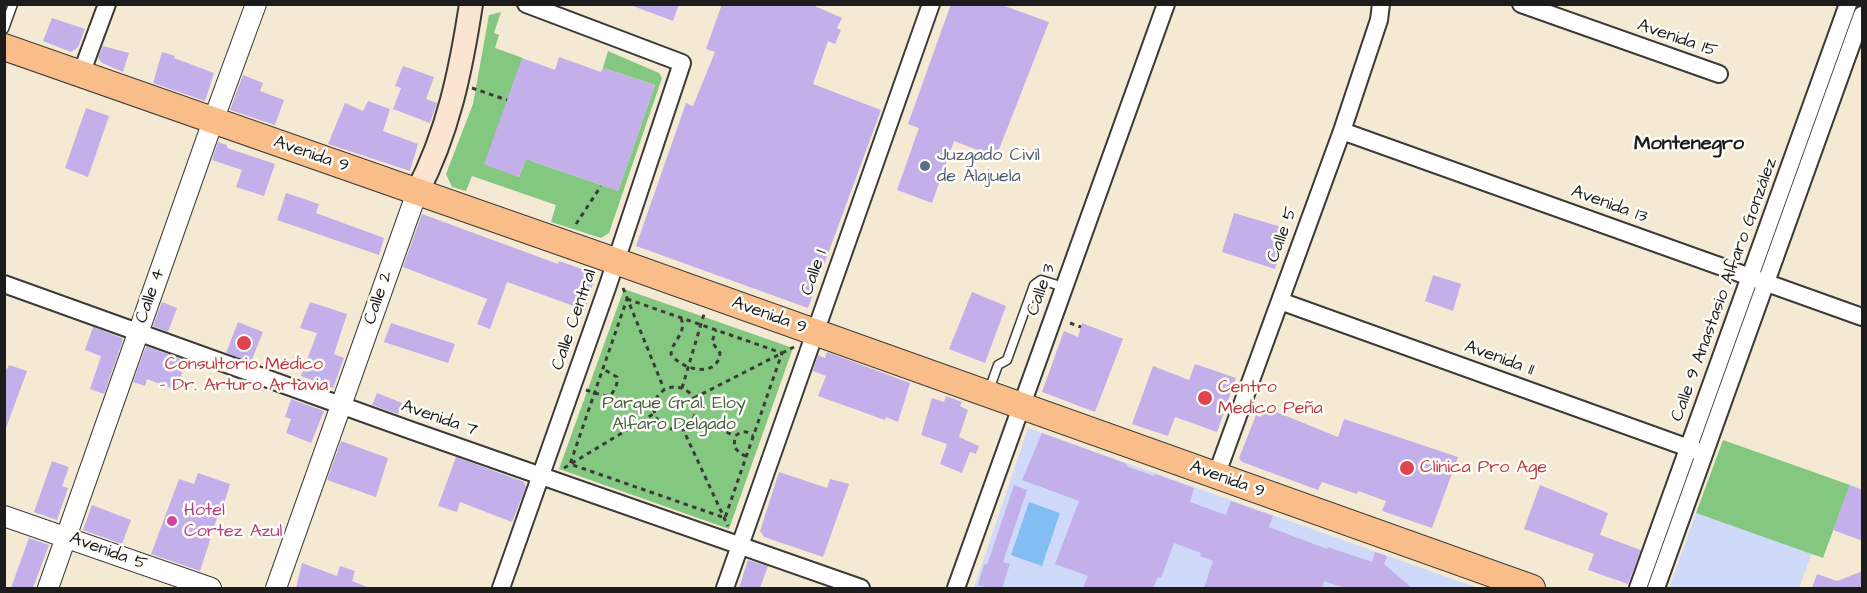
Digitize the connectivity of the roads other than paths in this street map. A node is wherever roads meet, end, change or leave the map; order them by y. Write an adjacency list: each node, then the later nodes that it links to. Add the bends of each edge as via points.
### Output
1 (13, 4): 13 (lane)
2 (108, 4): 15 (street)
3 (256, 4): 17 (street, Calle 4)
4 (471, 4): 19 (main road, Calle 2, via 453,102 438,148)
5 (526, 4): 20 (street, Calle Central, via 682,63)
6 (931, 4): 27 (street, Calle 1)
7 (1166, 4): 23 (street, Calle 3)
8 (1381, 4): 18 (street, Calle 5)
9 (1521, 4): 16 (street, Avenida 15)
10 (1848, 4): 12 (street, Calle 9 Anastasio Alfaro González)
11 (1863, 15): 14 (street, Calle 9 Anastasio Alfaro González)
12 (1834, 42): 14 (street); 21 (street, Calle 9 Anastasio Alfaro González)
13 (6, 47): 15 (main road, Avenida 9)
14 (1857, 52): 21 (street, Calle 9 Anastasio Alfaro González)
15 (81, 74): 17 (main road, Avenida 9)
16 (1719, 74)
17 (213, 120): 19 (main road, Avenida 9); 26 (street, Calle 4)
18 (1342, 131): 21 (street, Avenida 13); 24 (street, Calle 5)
19 (417, 192): 20 (main road, Avenida 9); 29 (street, Calle 2)
20 (618, 272): 27 (main road, Avenida 9); 32 (street, Calle Central)
21 (1759, 279): 25 (street, Avenida 13); 31 (street, Calle 9 Anastasio Alfaro González)
22 (4, 284): 26 (street, Avenida 7)
23 (1064, 287): 28 (lane, via 1041,280 1034,285 1007,360 998,365); 30 (street, Calle 3)
24 (1280, 301): 31 (street, Avenida 11); 33 (street, Calle 5)
25 (1863, 317)
26 (139, 332): 29 (street, Avenida 7); 35 (street, Calle 4)
27 (806, 339): 28 (main road, Avenida 9); 36 (street, Calle 1)
28 (988, 393): 30 (main road, Avenida 9)
29 (341, 405): 32 (street, Avenida 7); 39 (street, Calle 2)
30 (1021, 405): 33 (main road, Avenida 9); 43 (street, Calle 3)
31 (1696, 451): 45 (street, Calle 9 Anastasio Alfaro González); 46 (street, Calle 9 Anastasio Alfaro González)
32 (549, 474): 36 (street, Avenida 7); 40 (street, Calle Central)
33 (1216, 476): 44 (main road, Avenida 9)
34 (4, 516): 35 (street, Avenida 5)
35 (66, 537): 37 (street, Calle 4); 38 (street, Avenida 5)
36 (736, 540): 41 (street, Calle 1); 42 (street, Avenida 7)
37 (48, 588)
38 (211, 588)
39 (276, 588)
40 (501, 588)
41 (725, 588)
42 (861, 588)
43 (956, 588)
44 (1532, 588)
45 (1638, 588)
46 (1656, 588)

